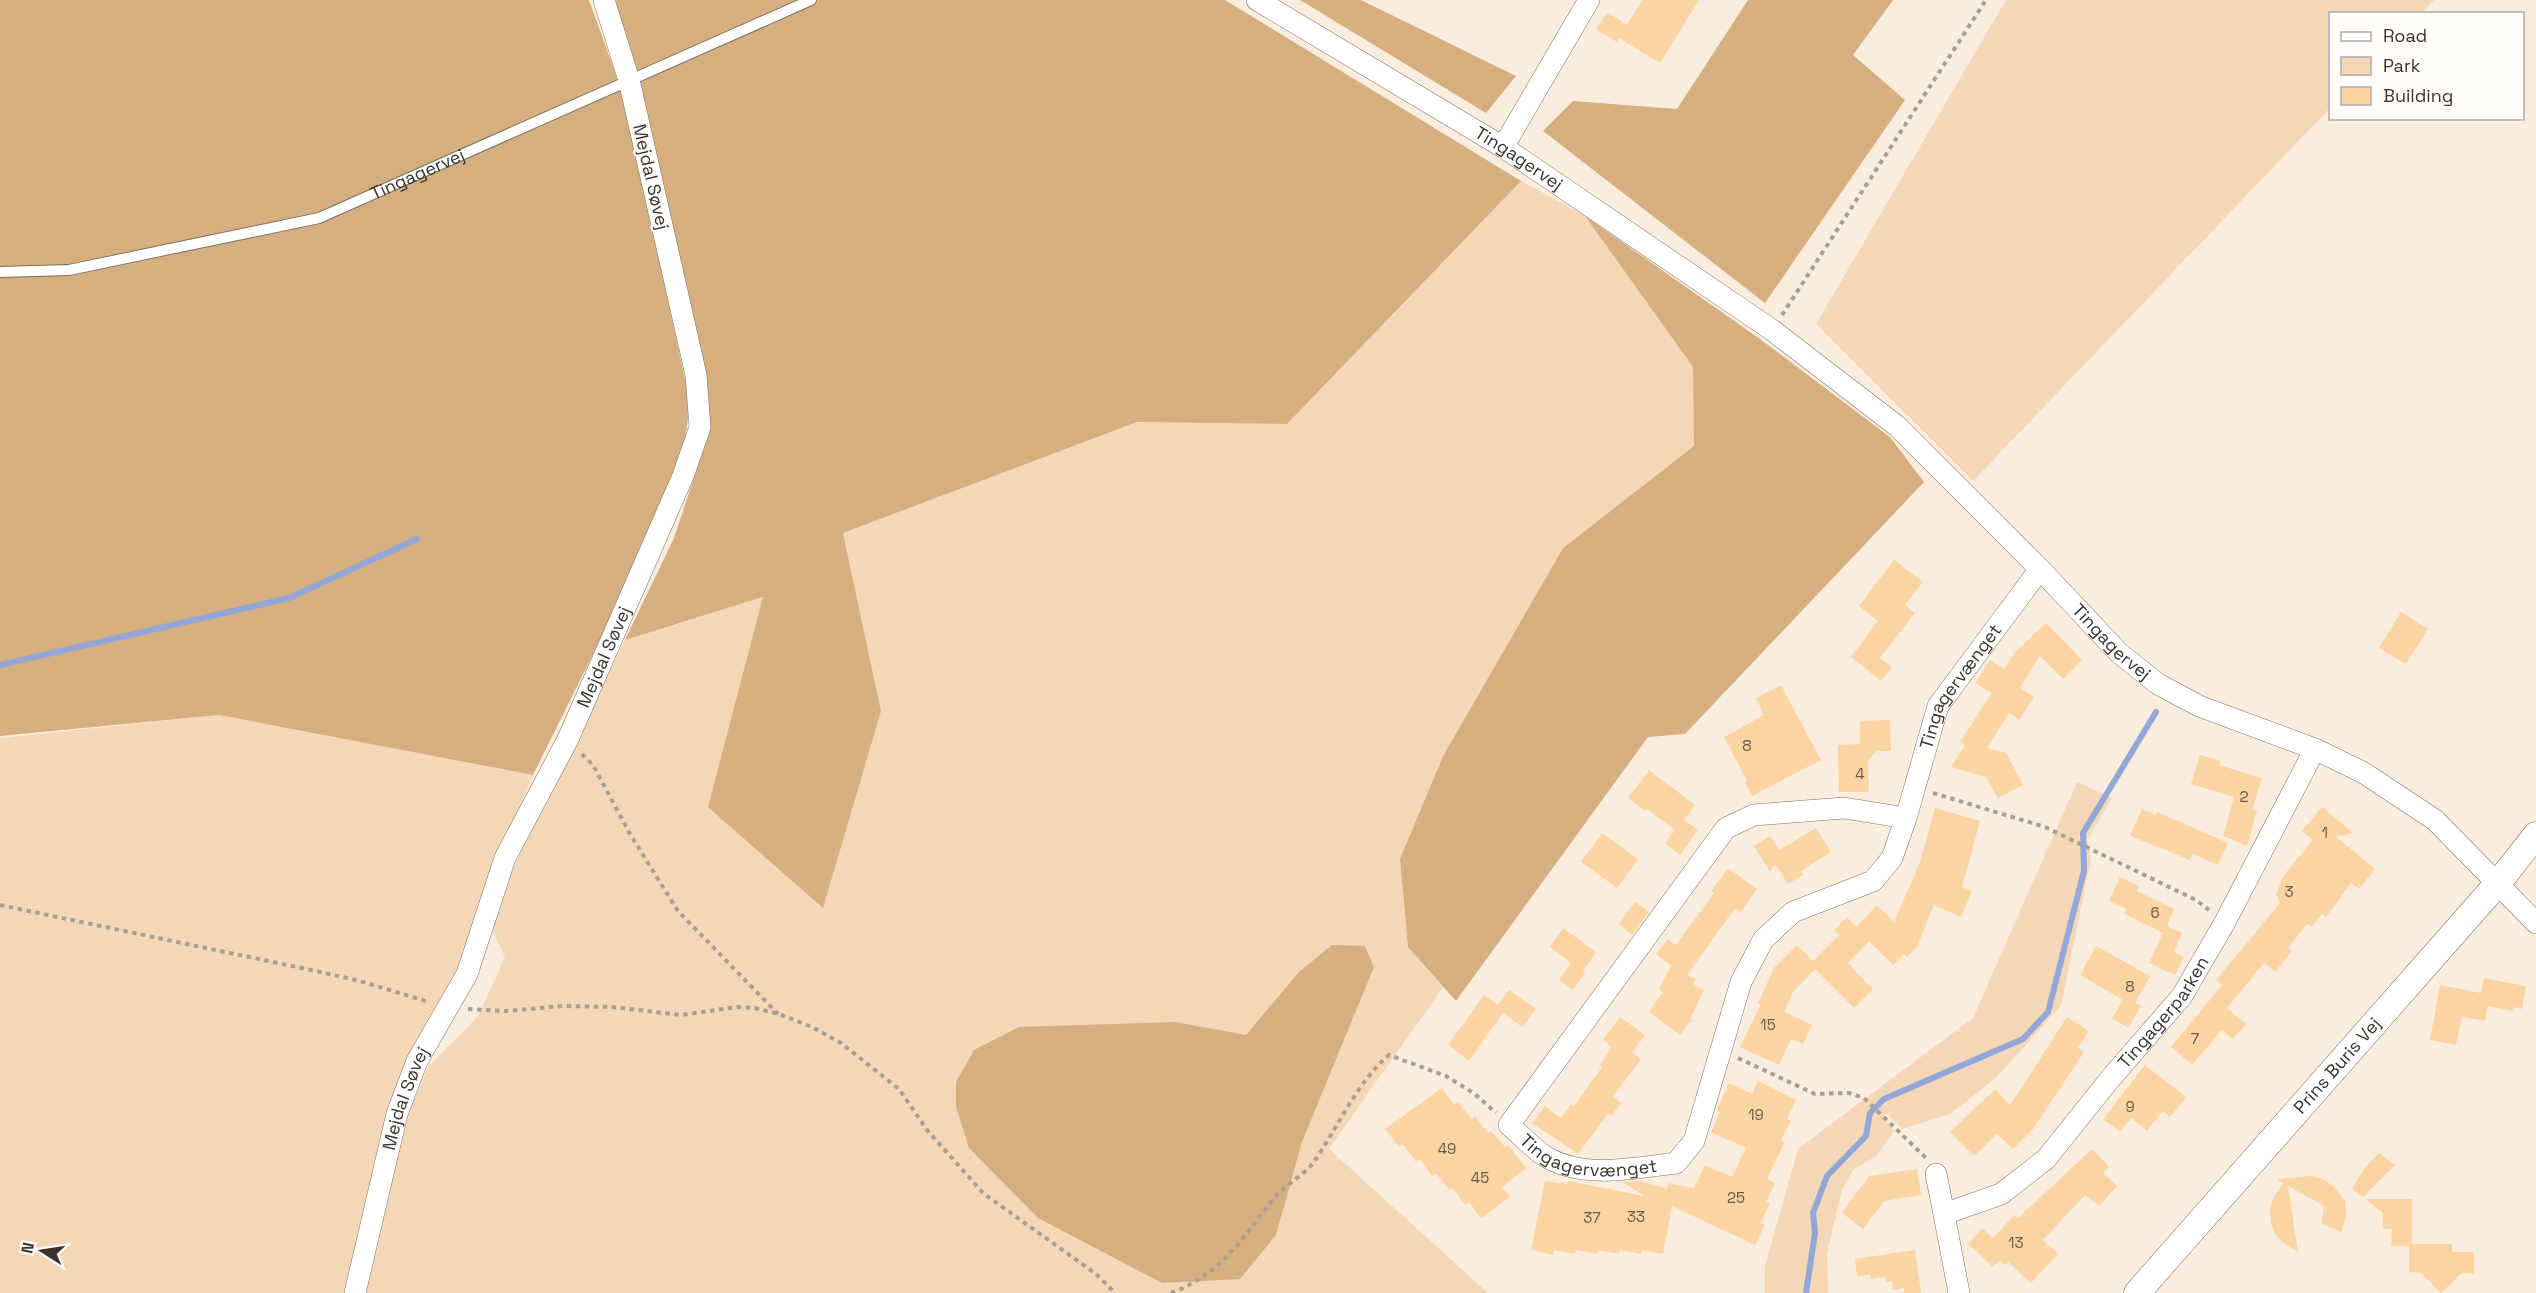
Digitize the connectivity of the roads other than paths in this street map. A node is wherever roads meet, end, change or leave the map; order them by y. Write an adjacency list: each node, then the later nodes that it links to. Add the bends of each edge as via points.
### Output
1 (604, 0): 5 (street, Mejdal Søvej)
2 (811, 0): 5 (lane, Tingagervej)
3 (1257, 0): 6 (street, Tingagervej)
4 (1588, 0): 6 (street)
5 (629, 80): 7 (lane, Tingagervej, via 319,218 69,270); 16 (street, Mejdal Søvej, via 696,375 700,427 683,476 568,739 505,858 467,974 417,1060 397,1114)
6 (1503, 147): 8 (street, Tingagervej, via 1772,330 1897,426)
7 (0, 272)
8 (2040, 569): 9 (street, Tingagervej, via 2119,653 2158,684 2199,706); 10 (street, Tingagervænget, via 1938,706)
9 (2315, 749): 12 (street, Tingagervej, via 2364,773 2435,820); 15 (street, Tingagerparken, via 2182,996 2046,1159 2001,1194)
10 (1906, 818): 10 (street, Tingagervænget, via 1844,808 1754,815 1726,828 1509,1125 1548,1158 1573,1166 1615,1170 1676,1163 1694,1141 1741,982 1763,940 1793,912 1873,881 1892,858)
11 (2536, 835): 12 (street, Prins Buris Vej)
12 (2498, 883): 13 (street, Tingagervej); 18 (street, Prins Buris Vej)
13 (2536, 923)
14 (1936, 1174): 15 (street)
15 (1944, 1214): 17 (street)
16 (355, 1293)
17 (1959, 1293)
18 (2137, 1293)

